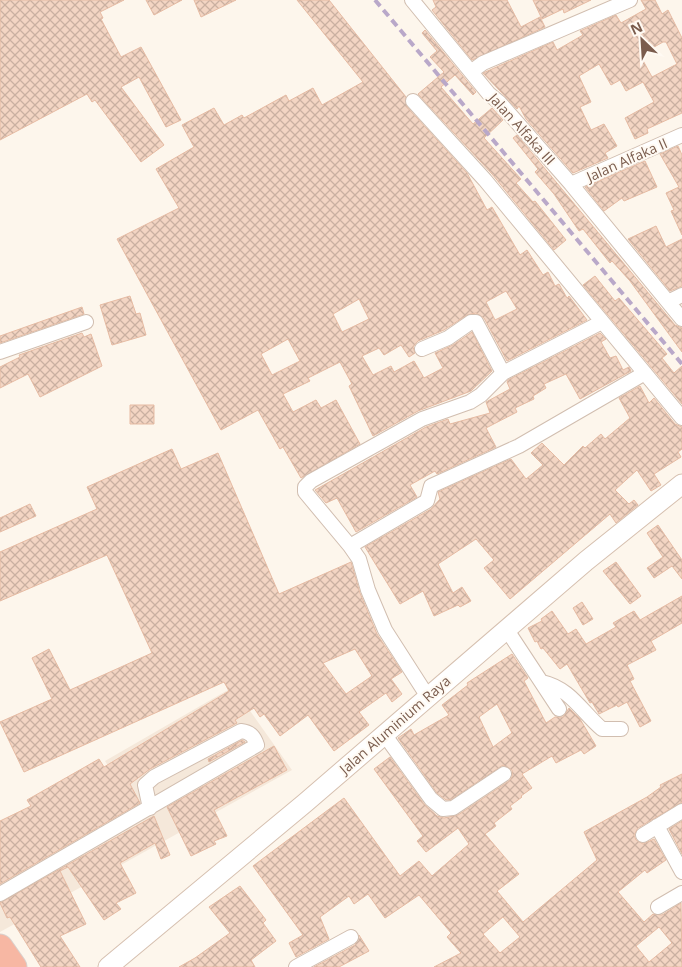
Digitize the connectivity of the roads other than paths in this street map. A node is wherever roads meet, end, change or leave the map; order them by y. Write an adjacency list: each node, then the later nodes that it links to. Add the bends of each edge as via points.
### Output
1 (412, 0): 3 (street, Jalan Alfaka III)
2 (630, 0): 3 (street, via 483,62)
3 (472, 71): 6 (street, Jalan Alfaka III)
4 (413, 101): 11 (street, via 485,180)
5 (682, 135): 6 (street, Jalan Alfaka II)
6 (571, 184): 8 (street, Jalan Alfaka III)
7 (682, 295): 8 (street)
8 (668, 302): 9 (street, Jalan Alfaka III)
9 (682, 319)
10 (86, 322): 13 (street)
11 (602, 322): 14 (street); 15 (street)
12 (422, 349): 14 (street, via 476,322)
13 (0, 352)
14 (503, 373): 18 (street, via 470,402 422,419 306,484 305,492)
15 (645, 373): 16 (street); 18 (street, via 519,446 431,486 428,501)
16 (682, 418)
17 (682, 484): 19 (main road, Jalan Aluminium Raya)
18 (350, 546): 21 (street, via 360,558 368,590 385,630)
19 (507, 630): 20 (street); 21 (main road, Jalan Aluminium Raya)
20 (542, 682): 22 (street); 23 (street, via 567,692 585,715 602,729)
21 (428, 696): 24 (main road, Jalan Aluminium Raya)
22 (559, 709)
23 (621, 729)
24 (384, 734): 25 (street, via 431,799 443,809 453,808); 37 (main road, Jalan Aluminium Raya)
25 (504, 774)
26 (150, 808): 26 (street, via 257,745 255,738 241,730 154,778 146,785); 32 (street)
27 (682, 811): 28 (street)
28 (657, 826): 29 (street); 30 (street)
29 (643, 835)
30 (682, 872)
31 (682, 893): 33 (street)
32 (0, 894)
33 (658, 907)
34 (350, 937): 38 (street)
35 (0, 947): 36 (highway)
36 (14, 967)
37 (108, 967)
38 (296, 967)

